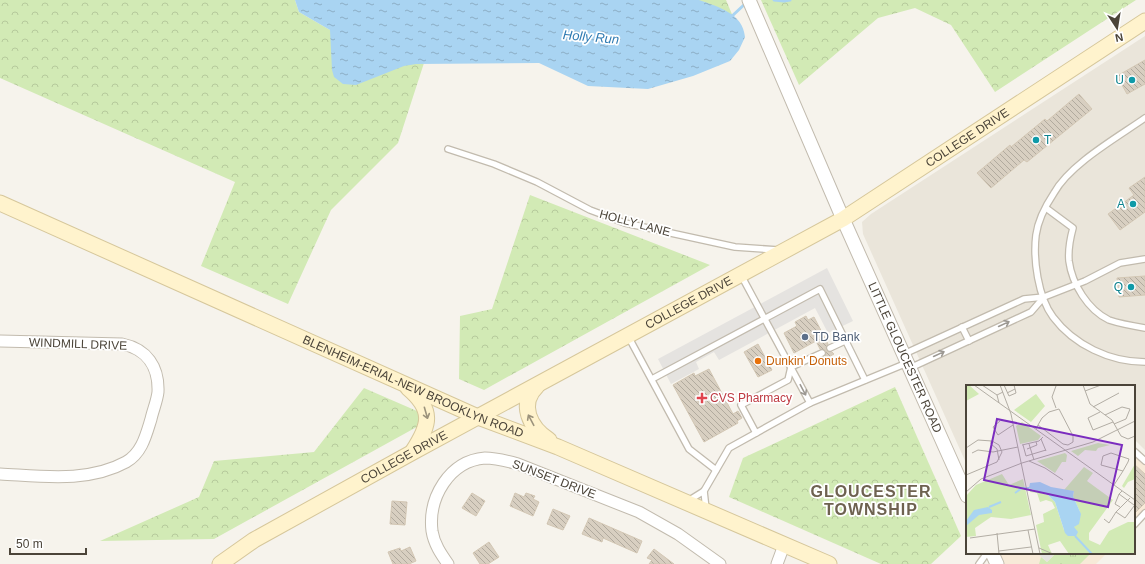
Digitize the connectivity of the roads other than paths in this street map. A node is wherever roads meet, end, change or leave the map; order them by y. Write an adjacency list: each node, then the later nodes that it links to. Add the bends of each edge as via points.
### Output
1 (749, 0): 7 (street, LITTLE GLOUCESTER ROAD)
2 (1145, 21): 7 (main road, COLLEGE DRIVE)
3 (1145, 118): 6 (lane, via 1084,161 1061,183)
4 (448, 150): 8 (lane, HOLLY LANE, via 494,164 590,210 625,223 735,247)
5 (0, 203): 25 (main road, BLENHEIM-ERIAL-NEW BROOKLYN ROAD)
6 (1046, 208): 11 (lane, via 1072,228 1068,250); 12 (lane, via 1036,234 1036,267)
7 (843, 220): 8 (main road, COLLEGE DRIVE); 22 (street, LITTLE GLOUCESTER ROAD)
8 (787, 250): 10 (main road, COLLEGE DRIVE)
9 (1145, 259): 11 (lane, via 1120,263)
10 (741, 275): 13 (lane); 16 (main road, COLLEGE DRIVE)
11 (1076, 284): 12 (lane); 15 (lane, via 1086,301 1108,319)
12 (1044, 297): 14 (lane, via 1024,298); 19 (lane, one-way to 12, via 1031,312); 23 (lane, via 1052,316 1075,339 1110,358)
13 (765, 318): 18 (lane, via 820,289); 24 (lane); 26 (lane)
14 (962, 327): 19 (lane); 22 (lane)
15 (1145, 328)
16 (628, 336): 26 (lane); 28 (main road, COLLEGE DRIVE)
17 (0, 341): 37 (street, WINDMILL DRIVE, via 132,346 141,350 154,368 158,394 146,438 137,453 127,462 74,477)
18 (845, 341): 20 (lane); 27 (lane)
19 (968, 341): 22 (lane, one-way to 19)
20 (830, 348)
21 (822, 353): 24 (lane)
22 (907, 362): 27 (lane); 39 (street, LITTLE GLOUCESTER ROAD)
23 (1145, 362)
24 (792, 368): 29 (lane, one-way to 29); 31 (lane, via 788,380 741,405)
25 (390, 377): 30 (main road, BLENHEIM-ERIAL-NEW BROOKLYN ROAD); 34 (main road, one-way to 34, via 414,393 423,404 428,417 427,428)
26 (652, 379): 36 (lane, via 689,449)
27 (865, 380): 29 (lane)
28 (540, 383): 30 (main road, COLLEGE DRIVE); 32 (main road, one-way to 28, via 540,433 528,415 529,396)
29 (810, 402): 31 (lane)
30 (478, 416): 32 (main road, BLENHEIM-ERIAL-NEW BROOKLYN ROAD); 34 (main road, COLLEGE DRIVE)
31 (756, 433): 36 (lane, via 728,448)
32 (558, 447): 40 (main road, BLENHEIM-ERIAL-NEW BROOKLYN ROAD)
33 (1135, 451): 35 (lane)
34 (413, 452): 47 (main road, COLLEGE DRIVE, via 254,540)
35 (1145, 461)
36 (716, 470): 38 (lane)
37 (0, 474)
38 (704, 491): 40 (lane); 41 (lane)
39 (966, 494)
40 (686, 502): 41 (main road, BLENHEIM-ERIAL-NEW BROOKLYN ROAD)
41 (707, 511): 44 (main road, BLENHEIM-ERIAL-NEW BROOKLYN ROAD)
42 (1145, 513): 43 (lane)
43 (1135, 524)
44 (784, 545): 50 (street); 51 (main road, BLENHEIM-ERIAL-NEW BROOKLYN ROAD)
45 (986, 554): 52 (lane)
46 (992, 554): 53 (street)
47 (220, 564)
48 (448, 564): 49 (street, SUNSET DRIVE, via 440,553 432,531 434,500 456,468 484,458 497,458 518,464 639,512 678,534)
49 (720, 564)
50 (777, 564)
51 (829, 564)
52 (979, 564)
53 (997, 564)

